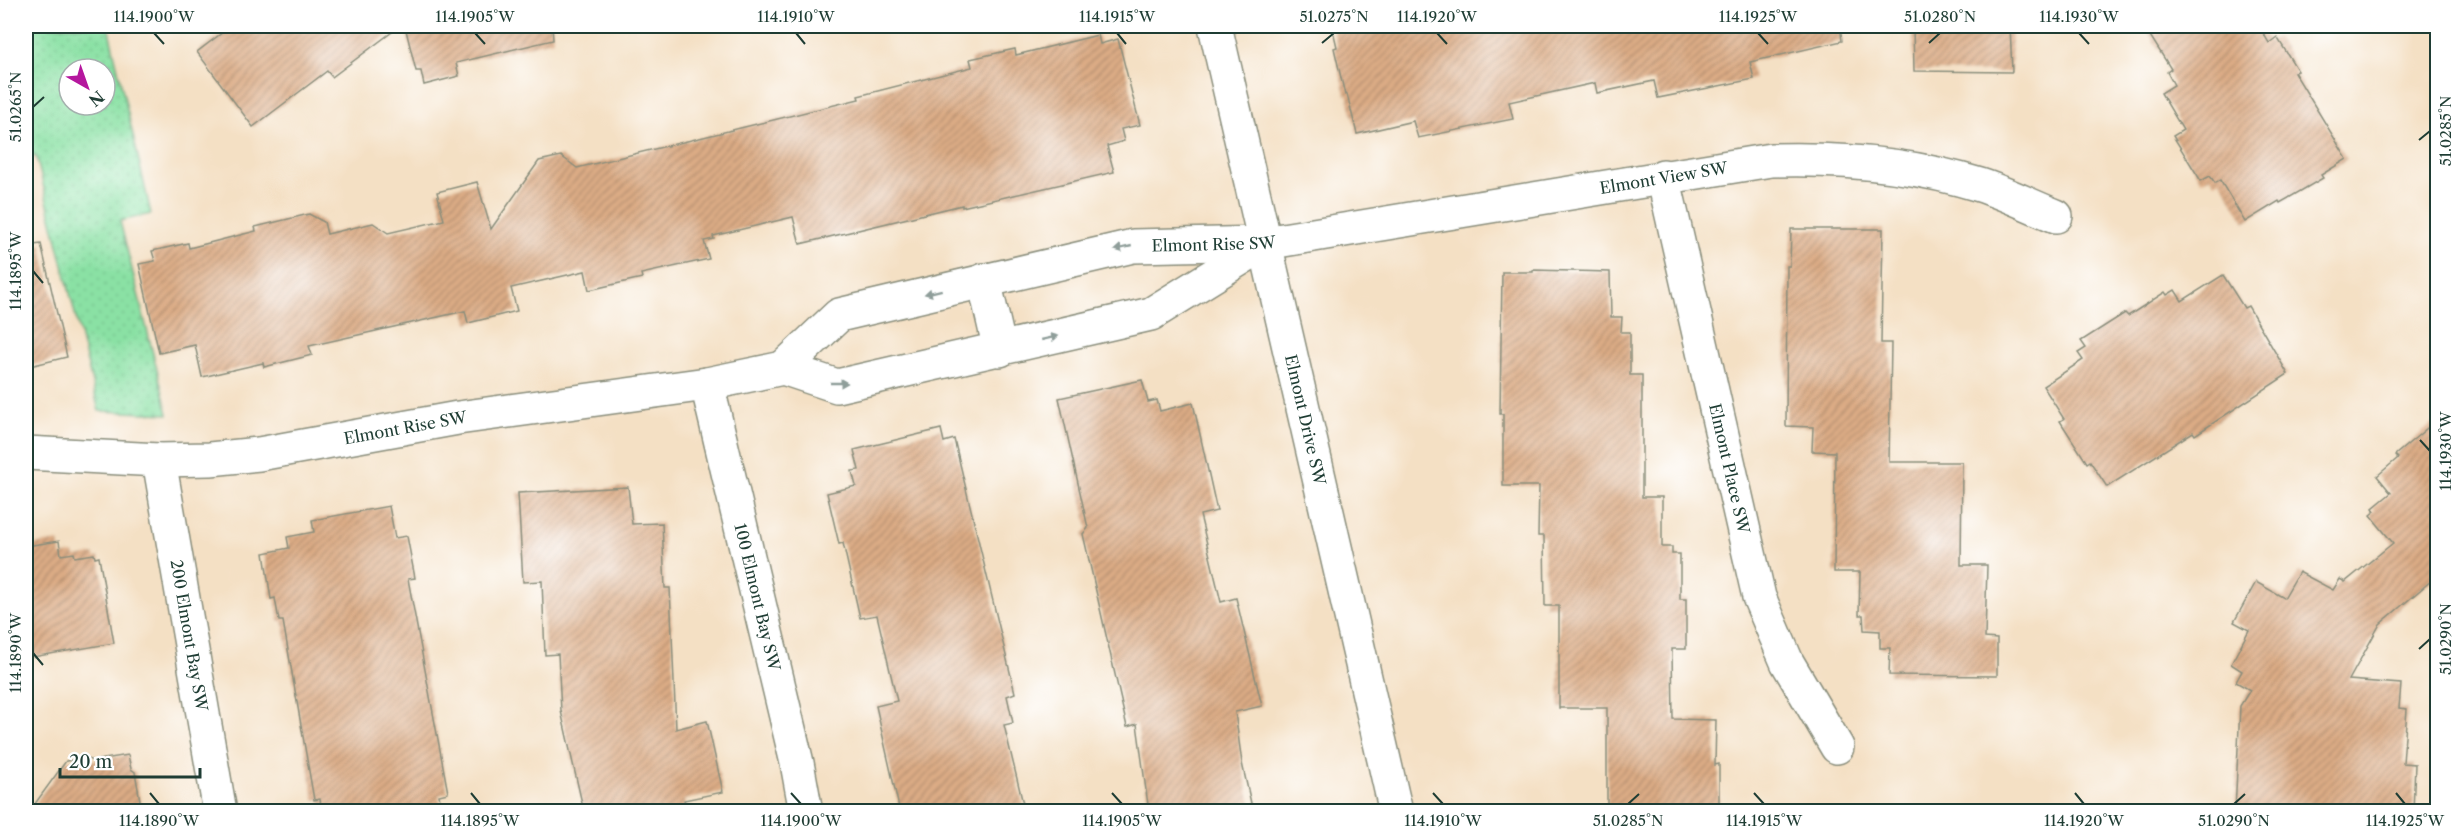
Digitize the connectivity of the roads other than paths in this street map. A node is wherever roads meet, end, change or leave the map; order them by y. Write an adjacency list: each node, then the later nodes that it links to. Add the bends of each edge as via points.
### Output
1 (1215, 26): 4 (street, Elmont Drive SW)
2 (1663, 176): 3 (street, Elmont View SW, via 1770,160 1876,164 1980,185); 4 (street, Elmont View SW); 11 (street, Elmont Place SW, via 1759,597 1787,662)
3 (2056, 216)
4 (1265, 243): 5 (street, Elmont Rise SW, one-way to 5, via 1133,246); 6 (street, Elmont Rise SW, one-way to 4, via 1151,314); 14 (street, Elmont Drive SW)
5 (984, 280): 6 (street); 7 (street, Elmont Rise SW, one-way to 7, via 839,315)
6 (1000, 350): 7 (street, Elmont Rise SW, one-way to 6, via 837,386)
7 (783, 368): 8 (street, Elmont Rise SW)
8 (707, 384): 10 (street, Elmont Rise SW, via 458,418 259,454); 13 (street, 100 Elmont Bay SW)
9 (26, 453): 10 (street, Elmont Rise SW)
10 (159, 460): 12 (street, 200 Elmont Bay SW)
11 (1837, 747)
12 (220, 812)
13 (806, 812)
14 (1396, 812)

